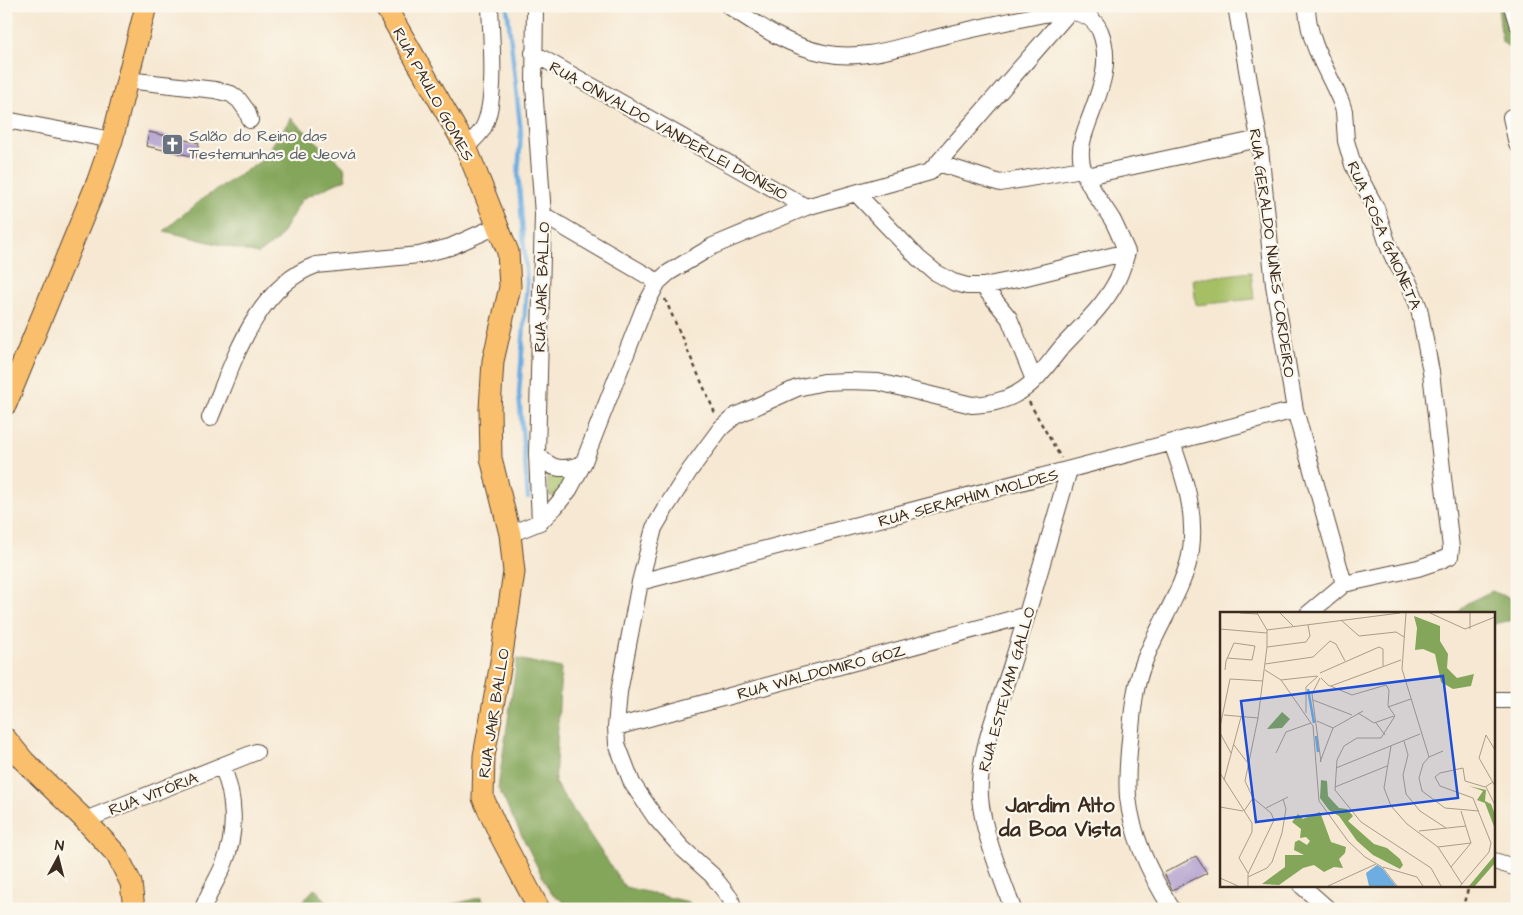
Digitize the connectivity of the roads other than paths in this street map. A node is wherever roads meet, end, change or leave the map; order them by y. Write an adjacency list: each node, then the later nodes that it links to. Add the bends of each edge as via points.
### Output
1 (146, 6): 12 (main road)
2 (384, 6): 19 (main road, RUA PAULO GOMES)
3 (490, 6): 19 (street, via 492,93 489,113 482,130)
4 (535, 6): 11 (street, RUA JAIR BALLO)
5 (729, 6): 9 (street, via 767,32 801,47 824,54 848,56 884,51 1044,14)
6 (1236, 6): 16 (street, RUA GERALDO NUNES CORDEIRO)
7 (1512, 6): 10 (street)
8 (1307, 10): 40 (street, RUA ROSA GAIONETA, via 1313,43 1342,102 1346,141 1353,165 1376,208 1394,261 1409,283 1418,308 1432,372 1451,548 1450,556 1439,561)
9 (1069, 12): 20 (street); 21 (street, via 1088,16 1096,24 1106,55 1104,76 1082,140 1080,154)
10 (1517, 23)
11 (533, 53): 23 (street, RUA ONIVALDO VANDERLEI DIONÍSIO); 24 (street, RUA JAIR BALLO)
12 (127, 80): 15 (street, via 231,94 248,111); 17 (main road)
13 (1511, 117): 18 (street)
14 (6, 120): 17 (street)
15 (250, 120)
16 (1259, 139): 21 (street); 31 (street, RUA GERALDO NUNES CORDEIRO, via 1274,285)
17 (112, 140): 30 (main road)
18 (1517, 144)
19 (466, 148): 25 (main road, RUA PAULO GOMES)
20 (938, 163): 21 (street, via 1000,183); 22 (street, via 930,172)
21 (1084, 172): 26 (street)
22 (856, 193): 23 (street); 28 (street, via 935,272 953,282)
23 (806, 207): 27 (street, via 713,246)
24 (543, 215): 27 (street); 34 (street, RUA JAIR BALLO)
25 (498, 226): 32 (street, via 450,247 419,255 316,265 286,280 269,298 243,341); 38 (main road, RUA PAULO GOMES, via 508,252 510,287 493,362 491,458)
26 (1127, 252): 28 (street); 29 (street, via 1123,268 1102,303)
27 (658, 282): 35 (street, via 644,308)
28 (983, 286): 29 (street, via 1009,318)
29 (1028, 385): 39 (street, via 1004,400 972,404 878,382 824,382 797,388 735,416 721,428 664,509 654,528)
30 (6, 404)
31 (1295, 410): 33 (street, RUA SERAPHIM MOLDES); 40 (street, RUA GERALDO NUNES CORDEIRO)
32 (210, 418)
33 (1172, 443): 36 (street, RUA SERAPHIM MOLDES); 58 (street, via 1191,503 1191,552 1143,666 1134,700 1127,765 1132,819 1154,878)
34 (537, 454): 35 (street, via 544,462 559,468); 37 (street, RUA JAIR BALLO)
35 (583, 464): 37 (street, via 569,490)
36 (1069, 470): 39 (street, RUA SERAPHIM MOLDES); 42 (street, RUA ESTEVAM GALLO)
37 (540, 522): 38 (street)
38 (510, 534): 55 (main road, RUA JAIR BALLO, via 514,572 484,756 483,798)
39 (640, 582): 45 (street, via 619,692)
40 (1344, 584): 41 (street)
41 (1310, 612)
42 (1027, 615): 45 (street, RUA WALDOMIRO GOZ); 57 (street, RUA ESTEVAM GALLO, via 988,739 980,776 980,797 986,826)
43 (1496, 700): 44 (street)
44 (1517, 700)
45 (616, 727): 56 (street, via 617,744 632,783 655,817 712,875 730,898)
46 (6, 739): 49 (main road)
47 (256, 752): 48 (street, RUA VITÓRIA)
48 (222, 766): 49 (street, RUA VITÓRIA); 54 (street, via 232,807 231,846)
49 (85, 820): 53 (main road, via 117,855 130,883)
50 (1496, 862): 51 (street)
51 (1517, 868)
52 (1304, 888): 59 (street)
53 (134, 909)
54 (203, 909)
55 (539, 909)
56 (734, 909)
57 (1013, 909)
58 (1172, 909)
59 (1328, 909)

